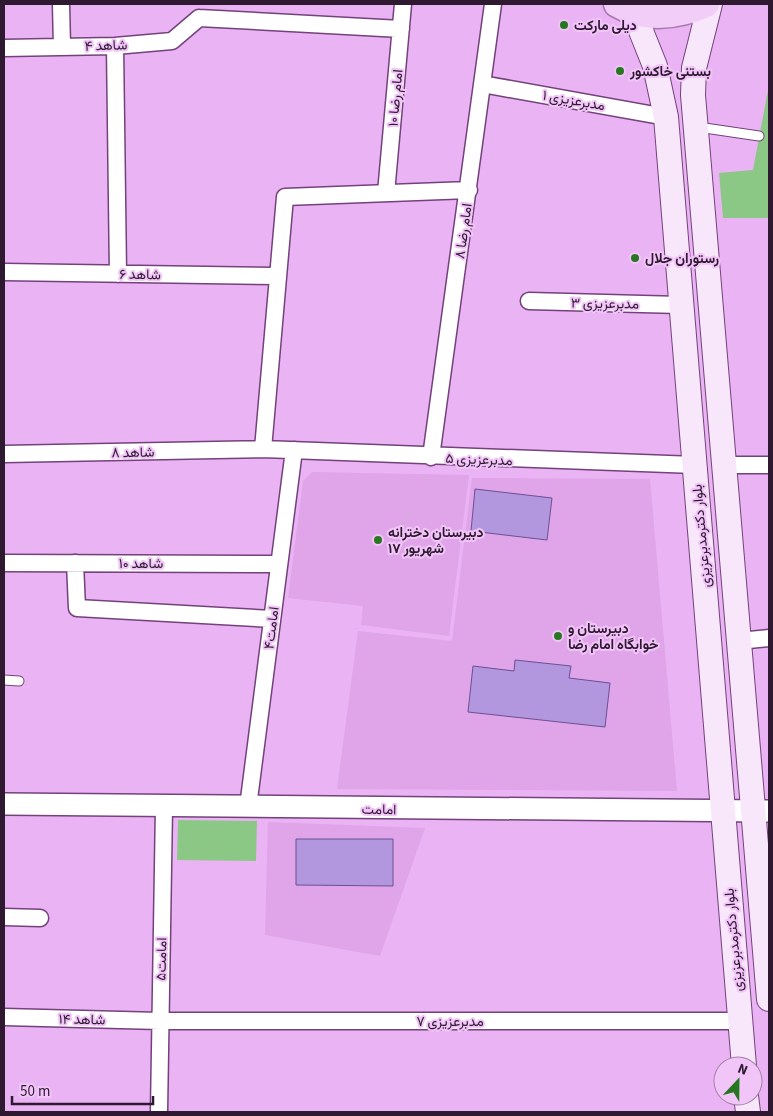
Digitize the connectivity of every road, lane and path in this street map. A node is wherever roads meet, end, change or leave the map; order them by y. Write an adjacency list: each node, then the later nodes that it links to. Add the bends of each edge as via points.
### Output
1 (62, 4): 9 (street)
2 (403, 4): 7 (street, امام رضا ۱۰)
3 (493, 4): 11 (street, امام رضا ۸)
4 (708, 4): 5 (main road, via 686,12 660,15); 13 (main road, بلوار دکترمدبرعزیزی, via 694,68)
5 (621, 6): 12 (main road, بلوار دکترمدبرعزیزی, via 655,66)
6 (200, 11): 7 (street); 8 (street, شاهد ۴, via 172,41)
7 (401, 29): 16 (street, امام رضا ۱۰)
8 (115, 46): 9 (street, شاهد ۴); 18 (street)
9 (62, 47): 10 (street, شاهد ۴)
10 (4, 48)
11 (482, 84): 12 (street, مدبرعزیزی ۱); 15 (street, امام رضا ۸)
12 (666, 117): 21 (main road, بلوار دکترمدبرعزیزی)
13 (695, 126): 14 (lane); 27 (main road, بلوار دکترمدبرعزیزی)
14 (759, 136)
15 (469, 190): 16 (street); 25 (street, امام رضا ۸)
16 (386, 193): 19 (street, via 285,196)
17 (4, 272): 18 (street, شاهد ۶)
18 (118, 274): 19 (street, شاهد ۶)
19 (277, 276): 22 (street)
20 (529, 301): 21 (street, مدبرعزیزی ۳)
21 (680, 305): 26 (main road, بلوار دکترمدبرعزیزی)
22 (263, 449): 23 (street, مدبرعزیزی ۵); 24 (street, شاهد ۸)
23 (294, 450): 25 (street, مدبرعزیزی ۵); 31 (street, امامت۴)
24 (4, 454)
25 (431, 457): 26 (street, مدبرعزیزی ۵)
26 (695, 465): 40 (main road, بلوار دکترمدبرعزیزی)
27 (724, 465): 28 (street); 34 (main road, بلوار دکترمدبرعزیزی)
28 (769, 465)
29 (4, 563): 30 (street, شاهد ۱۰)
30 (75, 563): 31 (street, شاهد ۱۰); 32 (street, via 77,608)
31 (279, 564): 32 (street, امامت۴)
32 (272, 619): 39 (street, امامت۴)
33 (769, 638): 34 (street)
34 (739, 641): 41 (main road, بلوار دکترمدبرعزیزی)
35 (4, 680): 36 (lane)
36 (19, 681)
37 (4, 804): 38 (street, امامت)
38 (164, 806): 39 (street, امامت); 46 (street, امامت۵)
39 (248, 807): 40 (street, امامت)
40 (723, 812): 41 (street, امامت); 47 (main road, بلوار دکترمدبرعزیزی)
41 (762, 821): 44 (main road, بلوار دکترمدبرعزیزی)
42 (4, 917): 43 (street)
43 (40, 918)
44 (769, 999)
45 (4, 1017): 46 (street, شاهد ۱۴)
46 (160, 1021): 47 (street, مدبرعزیزی ۷); 49 (street, امامت۵)
47 (740, 1021): 48 (main road, بلوار دکترمدبرعزیزی)
48 (743, 1056)
49 (159, 1112)

